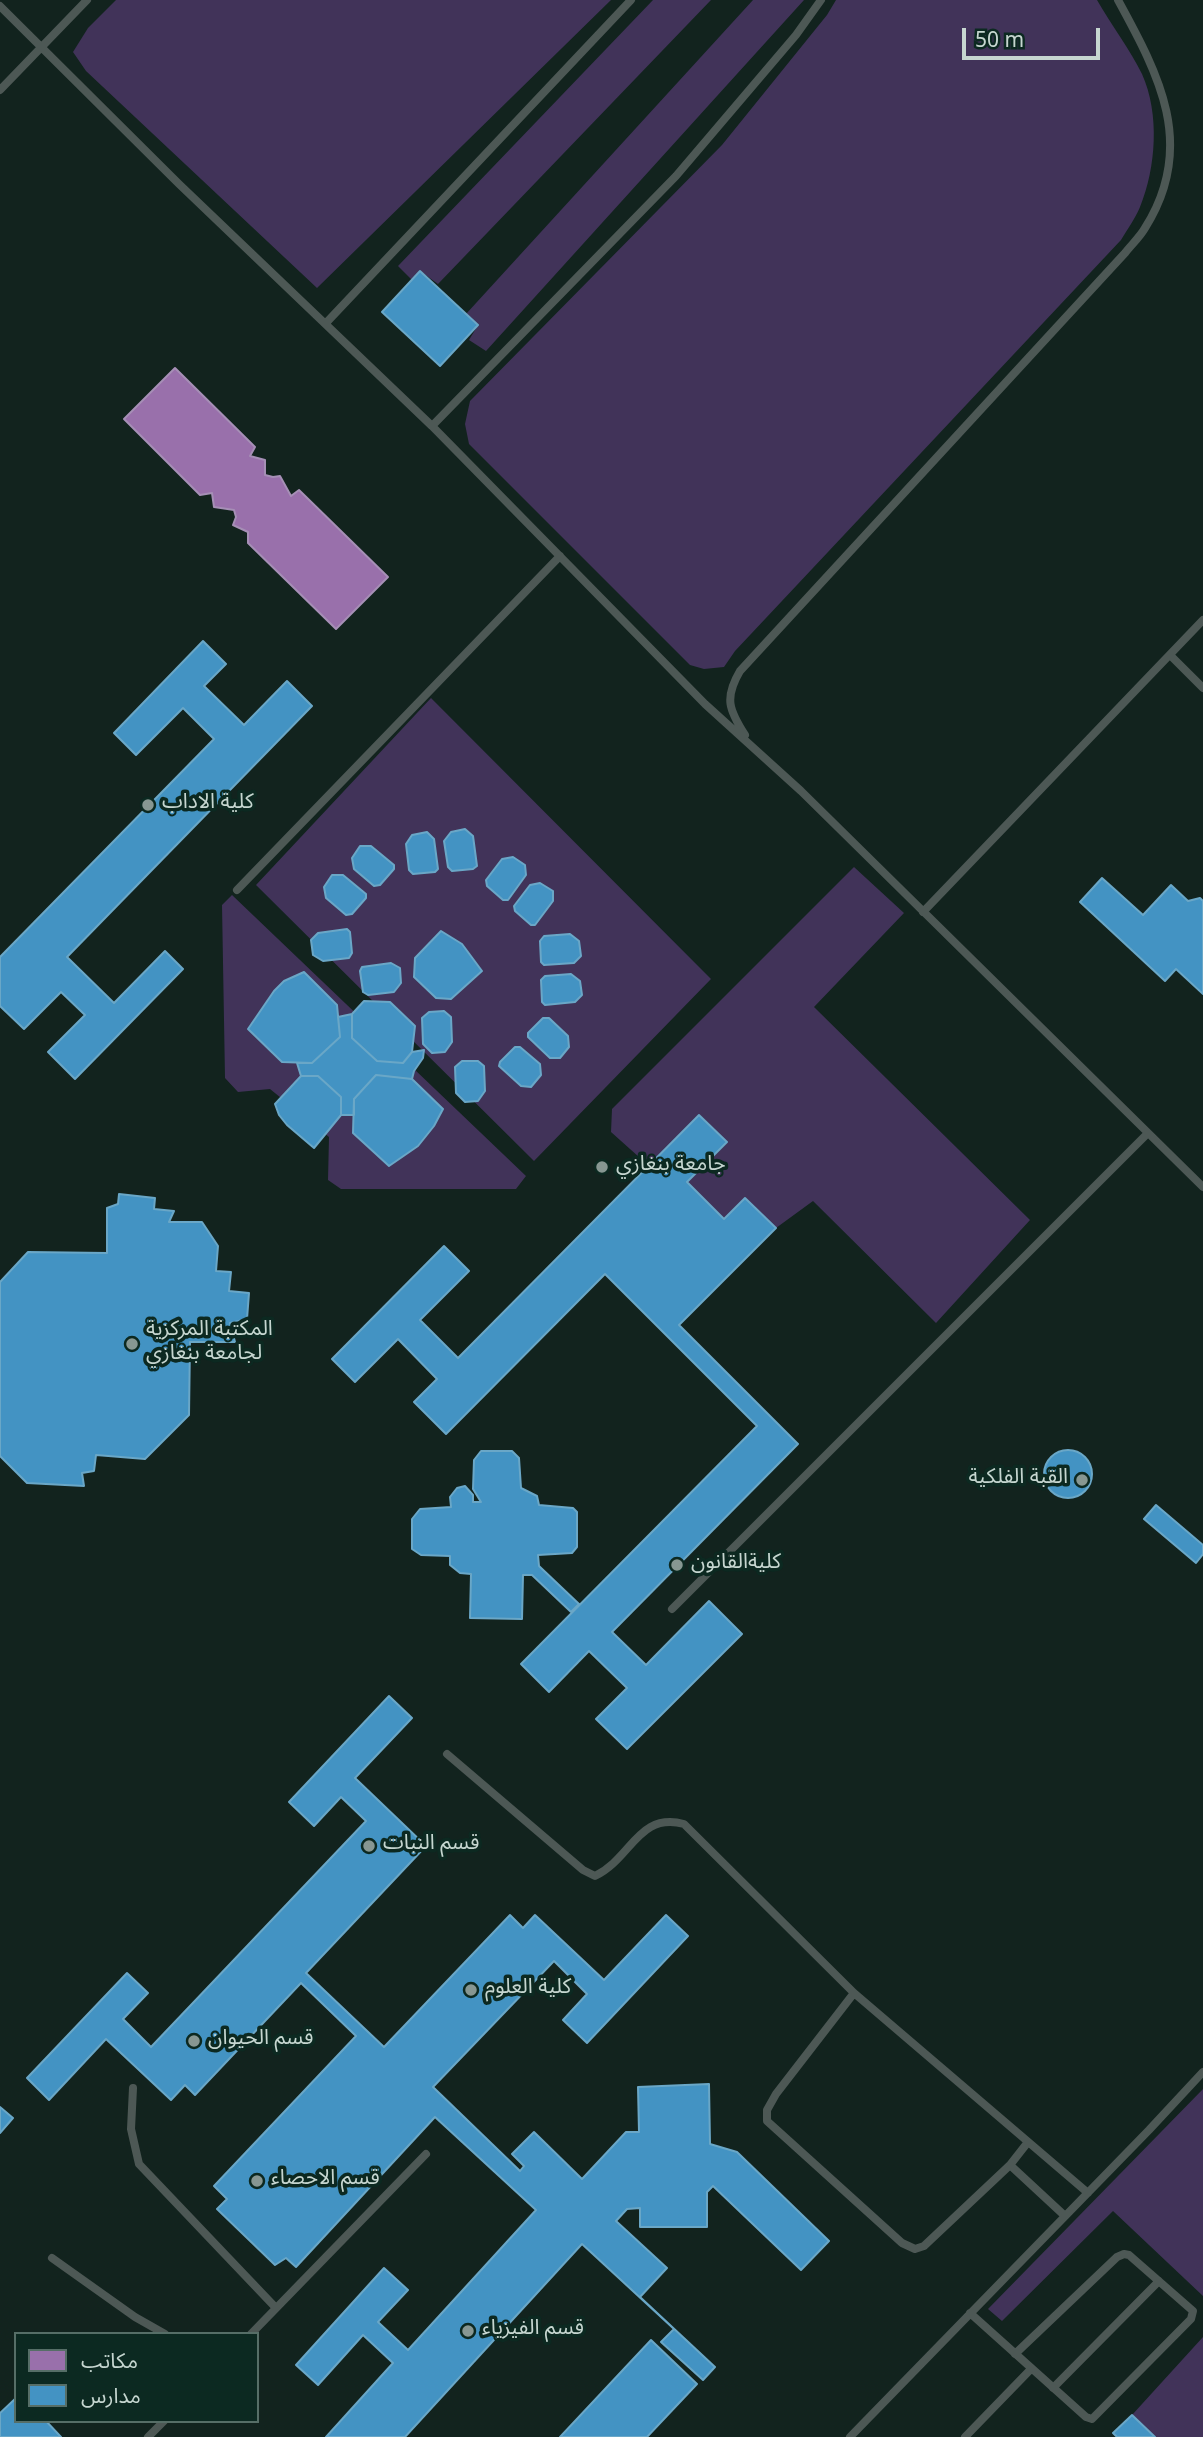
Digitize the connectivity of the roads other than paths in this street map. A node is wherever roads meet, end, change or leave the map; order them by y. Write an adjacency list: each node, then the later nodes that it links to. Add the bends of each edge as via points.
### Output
1 (87, 0): 6 (lane)
2 (631, 0): 8 (lane)
3 (821, 0): 9 (lane, via 676,176)
4 (1118, 0): 14 (lane, via 1161,85 1168,116 1170,153 1165,187 1145,228 740,671 729,700 734,719)
5 (0, 6): 6 (lane)
6 (42, 47): 7 (lane); 8 (lane)
7 (0, 90)
8 (326, 323): 9 (lane)
9 (432, 426): 10 (lane)
10 (559, 556): 14 (lane, via 705,704); 15 (lane)
11 (1203, 620): 12 (lane)
12 (1170, 655): 13 (lane); 16 (lane)
13 (1203, 688)
14 (751, 744): 16 (lane)
15 (237, 890)
16 (923, 912): 17 (lane)
17 (1148, 1133): 18 (lane); 19 (lane)
18 (1203, 1187)
19 (673, 1609)
20 (447, 1754): 21 (lane, via 595,1876 607,1870 650,1825 669,1820 684,1824)
21 (854, 1993): 24 (lane); 26 (lane, via 776,2094 767,2121 902,2243 915,2249 924,2246)
22 (1203, 2072): 27 (lane)
23 (133, 2088): 31 (lane, via 131,2129 139,2164)
24 (1028, 2142): 26 (lane); 27 (lane)
25 (426, 2154): 31 (lane)
26 (1010, 2165): 28 (lane)
27 (1088, 2193): 28 (lane)
28 (1065, 2216): 32 (lane)
29 (52, 2259): 33 (lane)
30 (1159, 2281): 35 (lane, via 1129,2255 1117,2256); 37 (lane); 37 (lane, via 1193,2315 1096,2416 1086,2417)
31 (276, 2308): 34 (lane)
32 (970, 2313): 35 (lane); 40 (lane)
33 (161, 2332)
34 (253, 2332)
35 (1015, 2354): 36 (lane)
36 (1031, 2369): 37 (lane); 41 (lane)
37 (1053, 2388)
38 (162, 2423): 39 (lane)
39 (148, 2437)
40 (850, 2437)
41 (965, 2437)

